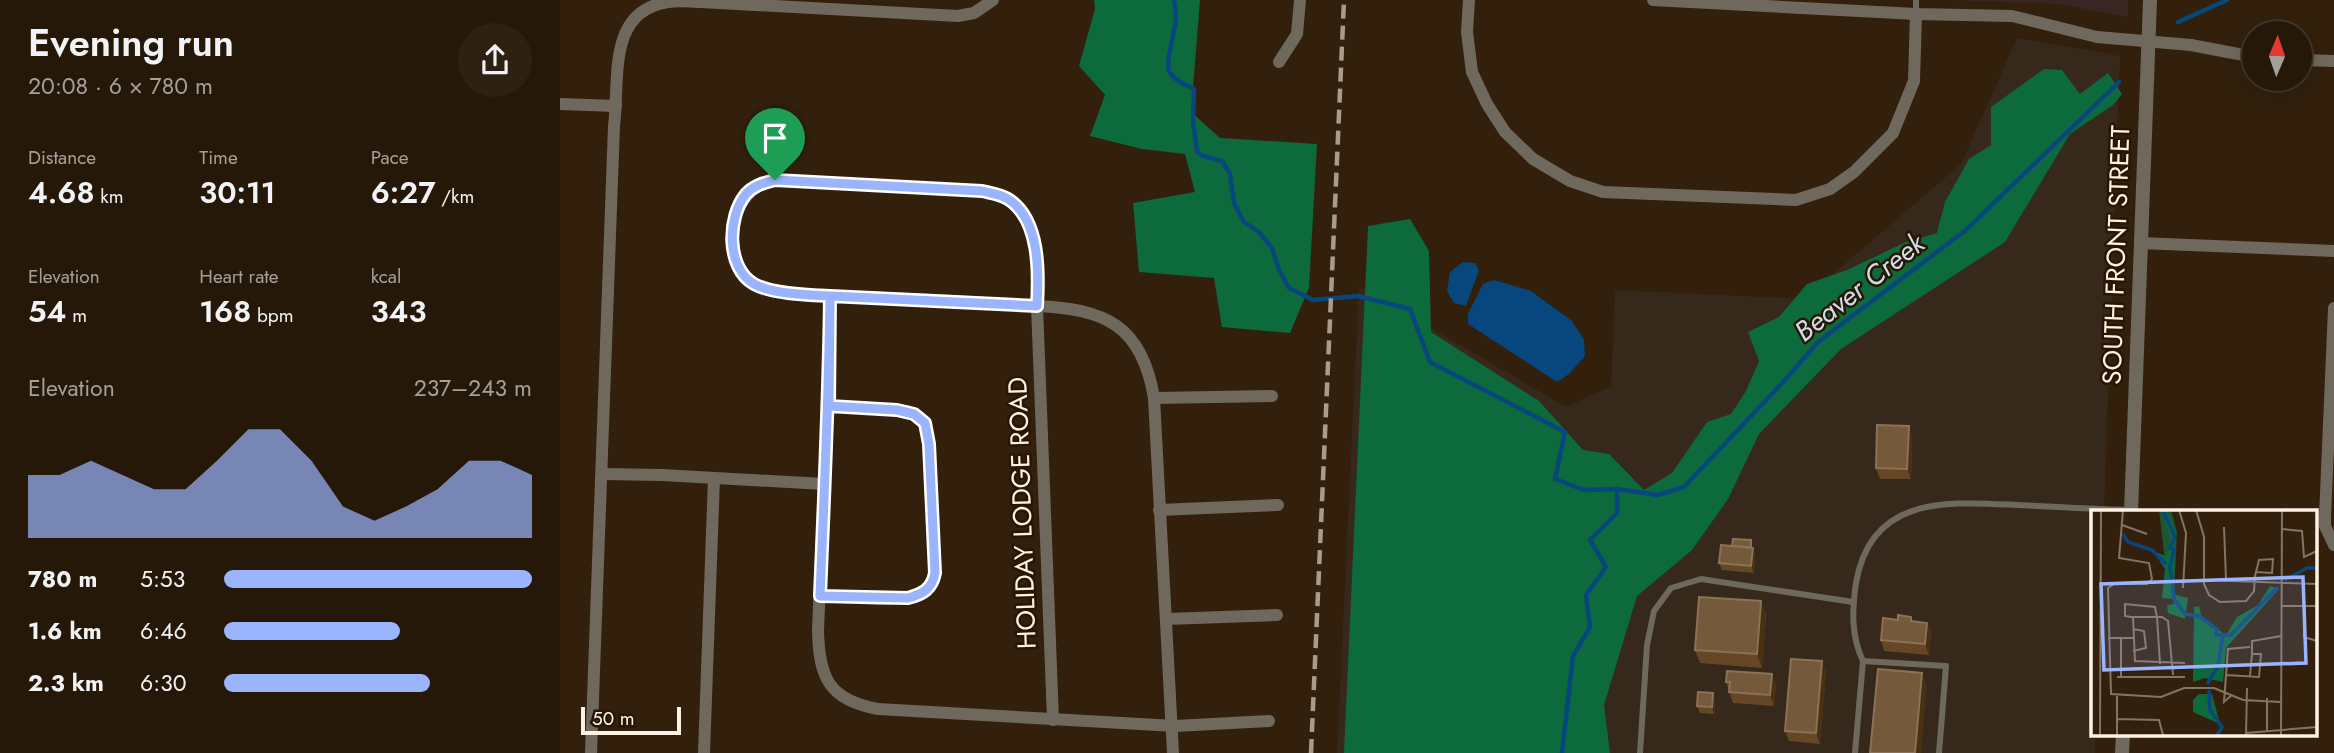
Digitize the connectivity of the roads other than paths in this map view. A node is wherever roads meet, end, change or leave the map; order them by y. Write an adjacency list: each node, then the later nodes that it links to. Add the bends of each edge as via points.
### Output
1 (993, 0): 15 (street, via 974,13 958,16 666,2 644,11 622,37)
2 (1300, 0): 13 (street, via 1297,34)
3 (1469, 0): 8 (street, via 1472,72 1505,132 1533,159 1570,181 1603,192 1796,200 1830,190 1893,133 1914,81)
4 (1655, 0): 7 (street)
5 (1916, 0): 8 (lane)
6 (2150, 0): 9 (street, SOUTH FRONT STREET)
7 (1876, 6): 8 (street)
8 (1916, 14): 9 (street, via 2012,16 2097,37)
9 (2149, 40): 10 (street); 16 (street, SOUTH FRONT STREET)
10 (2242, 55)
11 (2312, 60): 12 (street)
12 (2334, 61)
13 (1279, 62)
14 (560, 104): 15 (street)
15 (616, 106): 24 (street)
16 (2140, 243): 17 (street); 30 (street, SOUTH FRONT STREET)
17 (2334, 251)
18 (830, 296): 19 (street, HOLIDAY LODGE ROAD); 19 (street, HOLIDAY LODGE ROAD, via 762,287 741,271 733,232 749,191 775,180 1002,195 1016,205 1031,230); 23 (street)
19 (1037, 306): 22 (street, HOLIDAY LODGE ROAD, via 1081,309 1116,324 1141,354); 37 (street, HOLIDAY LODGE ROAD)
20 (2334, 308): 31 (street, via 2325,517)
21 (1272, 396): 22 (street)
22 (1154, 398): 28 (street, HOLIDAY LODGE ROAD)
23 (829, 406): 26 (street); 32 (street, via 897,410 914,414 925,423 935,573 925,592 908,598)
24 (602, 474): 25 (street); 40 (street)
25 (715, 478): 26 (street); 41 (street)
26 (824, 484): 32 (street)
27 (1278, 505): 28 (street)
28 (1159, 510): 35 (street, HOLIDAY LODGE ROAD)
29 (2112, 510): 33 (lane, via 1956,502 1904,513 1884,526 1871,543 1859,568)
30 (2131, 510)
31 (2334, 545)
32 (820, 596): 37 (street, via 819,658 825,678 848,701 878,709)
33 (1853, 602): 36 (lane, via 1854,643); 43 (lane, via 1701,579 1671,588 1654,611 1647,645)
34 (1277, 615): 35 (street)
35 (1166, 619): 39 (street, HOLIDAY LODGE ROAD)
36 (1863, 661): 44 (lane); 45 (lane, via 1946,666)
37 (1052, 719): 39 (street)
38 (1269, 721): 39 (street)
39 (1170, 725): 42 (street, HOLIDAY LODGE ROAD)
40 (591, 753)
41 (704, 753)
42 (1173, 753)
43 (1640, 753)
44 (1855, 753)
45 (1939, 753)

